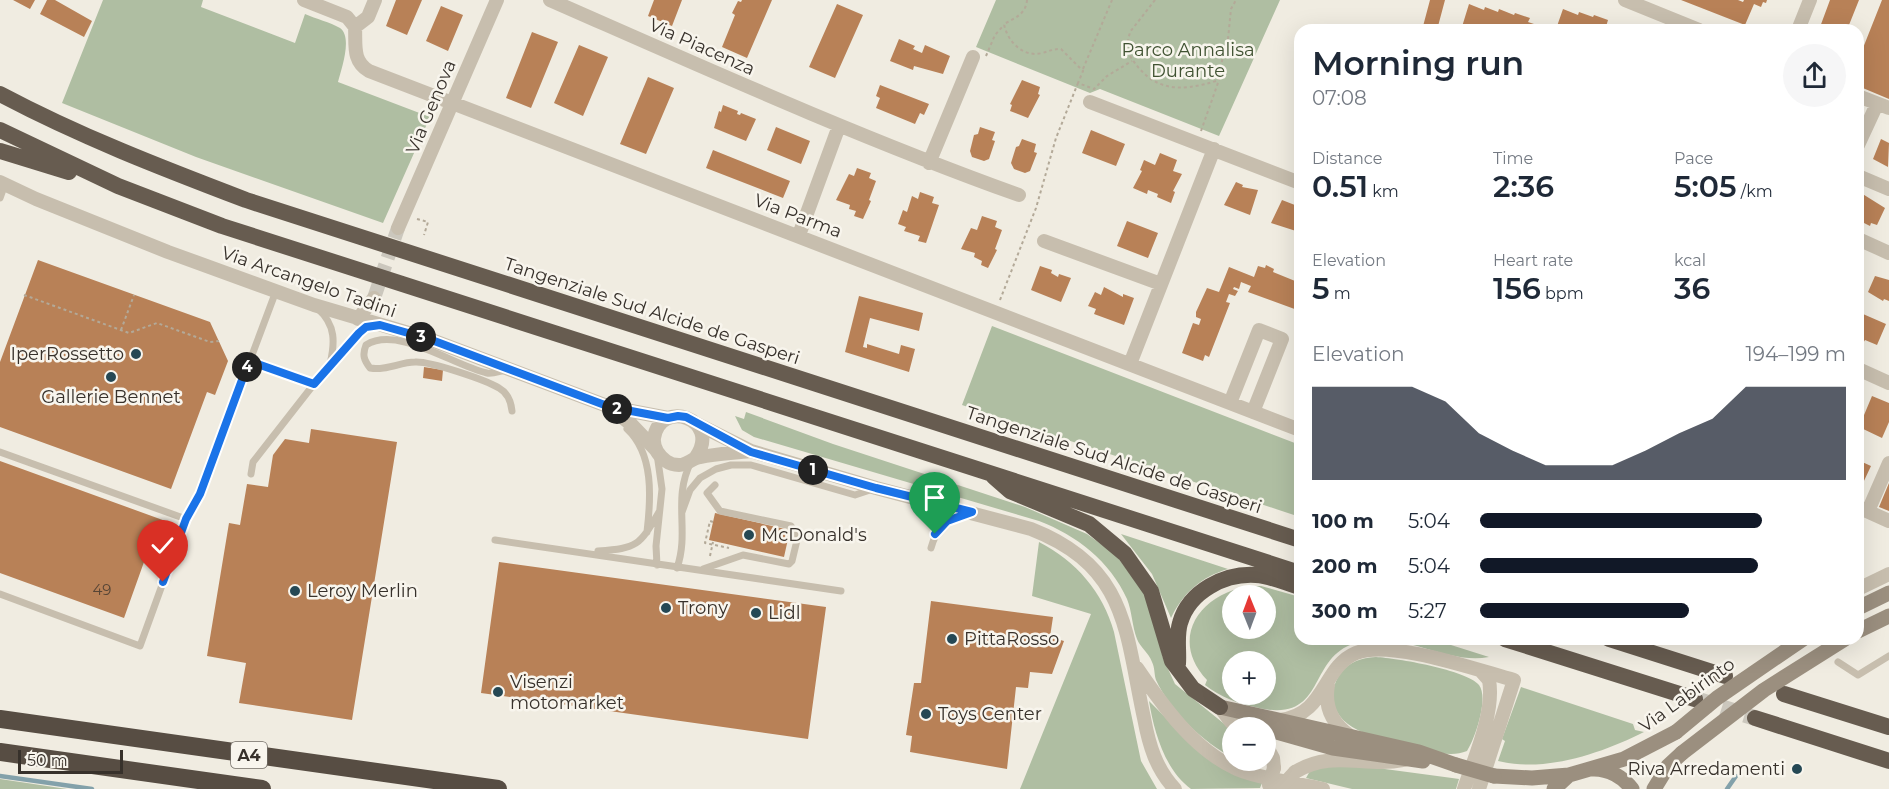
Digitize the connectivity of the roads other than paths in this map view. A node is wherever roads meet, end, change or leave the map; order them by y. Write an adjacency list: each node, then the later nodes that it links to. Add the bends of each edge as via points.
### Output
1 (304, 0): 9 (street, via 347,17)
2 (375, 0): 9 (street, via 368,17)
3 (497, 0): 14 (street, Via Genova)
4 (550, 0): 16 (street, Via Piacenza)
5 (1625, 0): 7 (street)
6 (1810, 0): 8 (street)
7 (1684, 24)
8 (1800, 24)
9 (355, 27): 14 (street, Via Parma, via 360,65)
10 (973, 57): 21 (street)
11 (0, 94): 75 (highway, Tangenziale Sud Alcide de Gasperi, via 135,158 246,200)
12 (1864, 98): 15 (street)
13 (1090, 102): 19 (street)
14 (452, 105): 29 (street, Via Genova); 30 (street, Via Parma)
15 (1883, 106): 18 (street)
16 (839, 126): 21 (street, Via Piacenza); 30 (street)
17 (0, 130): 25 (highway)
18 (1864, 135)
19 (1214, 149): 23 (street); 34 (street)
20 (0, 151): 25 (highway)
21 (929, 163): 27 (street, Via Piacenza)
22 (1864, 179): 26 (street)
23 (1294, 181)
24 (3, 183): 28 (lane); 35 (street, Via Arcangelo Tadini, via 168,252)
25 (118, 186): 60 (highway, via 222,226)
26 (1889, 189)
27 (1019, 195)
28 (0, 198)
29 (398, 228)
30 (799, 235): 41 (street, Via Parma)
31 (1044, 241): 34 (street)
32 (1864, 242): 33 (street)
33 (1889, 253)
34 (1161, 284): 41 (street)
35 (276, 291): 37 (street, Via Arcangelo Tadini); 40 (lane)
36 (374, 298): 38 (street)
37 (314, 305): 38 (street, Via Arcangelo Tadini); 42 (lane, via 328,318 332,328 334,349)
38 (358, 319): 39 (street, Via Arcangelo Tadini)
39 (380, 325): 42 (lane, via 366,327); 43 (street, Via Arcangelo Tadini)
40 (249, 361): 45 (lane); 70 (lane, via 200,494)
41 (1130, 364): 48 (street, Via Parma)
42 (329, 367): 45 (lane)
43 (509, 369): 47 (street, Via Arcangelo Tadini); 50 (lane, via 490,374 402,341 372,341 363,353 370,369 428,363 499,387 512,402)
44 (1864, 372): 46 (street)
45 (314, 384): 61 (lane, via 253,462)
46 (1889, 384)
47 (578, 395): 49 (street, Via Arcangelo Tadini); 65 (lane, via 632,433 645,461 651,487)
48 (1230, 403): 51 (street, Via Parma); 51 (street, via 1259,330 1282,339)
49 (610, 407): 52 (street, Via Arcangelo Tadini); 55 (street, Via Arcangelo Tadini)
50 (512, 411)
51 (1253, 412): 54 (street, Via Parma)
52 (668, 418): 53 (street, Via Arcangelo Tadini, via 678,416); 55 (street, via 656,430)
53 (695, 423): 57 (street, Via Arcangelo Tadini); 58 (street, via 703,440)
54 (1294, 428)
55 (656, 451): 58 (street, Via Arcangelo Tadini, via 670,463 679,465); 66 (lane)
56 (0, 452): 70 (lane)
57 (751, 452): 58 (street, Via Arcangelo Tadini); 63 (street, Via Arcangelo Tadini)
58 (694, 460): 68 (lane, via 683,479)
59 (1889, 463): 64 (street)
60 (990, 471): 82 (highway); 99 (highway, via 1010,491 1089,524 1125,554 1151,591 1169,655)
61 (251, 474)
62 (715, 485): 81 (lane, via 707,493 720,511 791,526 798,536 789,564 743,555)
63 (876, 488): 68 (lane, via 855,495 751,465 731,465 700,478 690,490); 69 (street, Via Arcangelo Tadini)
64 (1864, 507)
65 (650, 508): 71 (lane); 73 (lane)
66 (661, 508): 71 (lane); 74 (lane)
67 (1864, 509): 72 (street)
68 (682, 512): 80 (lane)
69 (972, 512): 77 (lane, via 947,521 935,534); 97 (street, Via Arcangelo Tadini, via 1042,533 1082,559 1106,585 1118,606)
70 (186, 519): 88 (lane, via 140,646)
71 (654, 520): 73 (lane); 74 (lane)
72 (1889, 520)
73 (647, 532): 78 (lane, via 641,540 623,549)
74 (659, 532): 79 (lane)
75 (1294, 538)
76 (495, 540): 78 (lane)
77 (931, 548)
78 (586, 552): 79 (lane)
79 (657, 565): 80 (lane)
80 (677, 568): 81 (lane)
81 (701, 570): 86 (lane)
82 (1294, 571)
83 (1889, 574): 85 (street)
84 (1294, 585): 99 (highway, via 1255,575 1227,578 1210,586 1195,597 1180,620)
85 (1864, 586)
86 (841, 591)
87 (1889, 593): 89 (main road)
88 (0, 594)
89 (1864, 605)
90 (1889, 616): 91 (main road)
91 (1864, 629)
92 (1524, 645): 104 (highway)
93 (1628, 645): 101 (highway)
94 (1794, 645): 118 (main road, Via Labirinto, bridge, via 1676,732 1624,759)
95 (1835, 645): 131 (main road, bridge, via 1764,690 1682,753)
96 (1889, 656): 98 (lane, via 1858,675)
97 (1133, 662): 125 (street, Via Arcangelo Tadini, via 1151,749); 126 (street, Via Arcangelo Tadini, via 1170,713 1213,754 1238,770)
98 (1838, 662)
99 (1178, 668): 105 (highway, via 1193,689)
100 (1481, 671): 102 (street, via 1401,651 1366,650 1346,659); 127 (street, via 1489,680 1489,701); 128 (street, via 1514,680)
101 (1725, 676)
102 (1328, 685): 110 (street, via 1304,712); 113 (street, via 1328,710)
103 (1784, 694): 111 (highway)
104 (1695, 699)
105 (1220, 707): 106 (street); 107 (main road); 110 (main road)
106 (1227, 717)
107 (1237, 717)
108 (1755, 718): 116 (highway)
109 (0, 719): 124 (highway, A4)
110 (1280, 720): 113 (main road)
111 (1889, 727)
112 (1276, 732): 115 (main road, via 1334,748)
113 (1349, 735): 117 (main road)
114 (0, 752): 123 (highway, A4)
115 (1407, 759): 117 (main road); 122 (street, bridge, via 1378,764 1322,760 1295,772)
116 (1889, 761)
117 (1450, 763): 121 (main road, bridge)
118 (1588, 769): 120 (main road, Via Labirinto); 130 (main road, via 1611,772)
119 (1274, 771): 122 (street, bridge)
120 (1569, 775): 121 (main road); 129 (main road, Via Labirinto)
121 (1503, 781)
122 (1274, 788)
123 (262, 789)
124 (498, 789)
125 (1175, 789)
126 (1323, 789)
127 (1464, 789)
128 (1479, 789)
129 (1554, 789)
130 (1632, 789)
131 (1653, 789)

